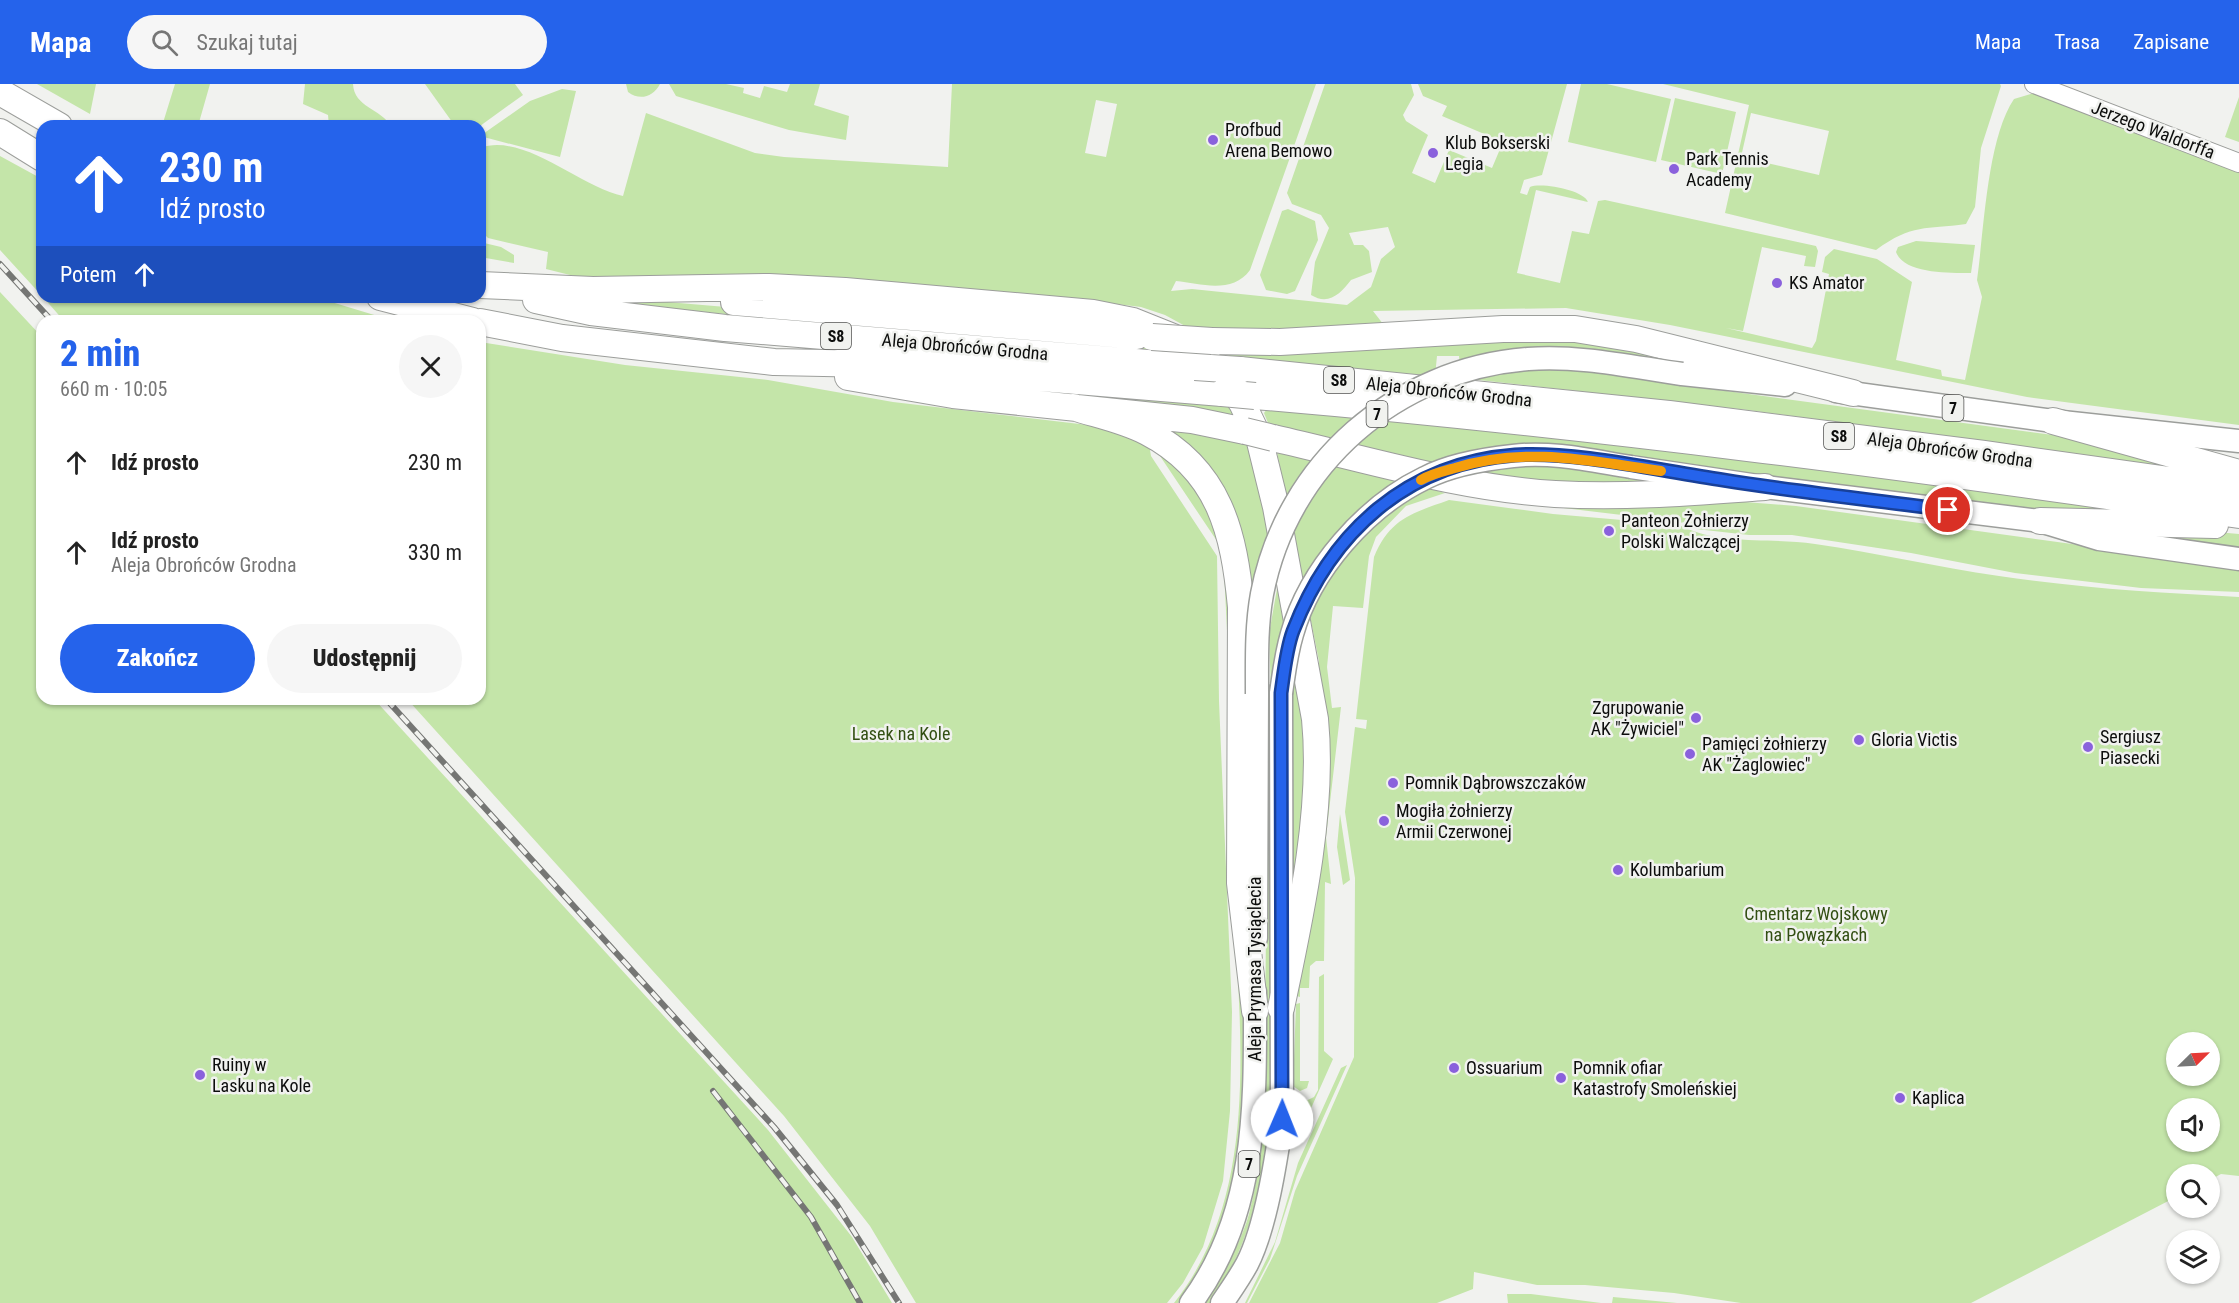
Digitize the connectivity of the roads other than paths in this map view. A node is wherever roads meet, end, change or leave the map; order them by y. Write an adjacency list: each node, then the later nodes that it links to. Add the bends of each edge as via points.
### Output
1 (2034, 84): 6 (street, Jerzego Waldorffa)
2 (0, 92): 3 (highway)
3 (49, 120)
4 (0, 132): 5 (highway)
5 (36, 154)
6 (2239, 163)
7 (486, 286): 9 (highway)
8 (486, 287): 20 (highway, Aleja Obrońców Grodna / S8, bridge, via 591,312 702,325 1240,370 1669,414)
9 (593, 290): 14 (highway, bridge, via 1212,341 1289,342 1503,329 1575,329 1636,339); 25 (highway, via 769,287 1093,314 1153,327 1193,349 1221,373 1249,417 1264,454 1316,719 1314,808)
10 (403, 303): 11 (highway)
11 (450, 315)
12 (486, 323): 13 (highway, Aleja Obrońców Grodna / S8, via 562,338)
13 (774, 362): 15 (highway, via 954,395); 21 (highway, Aleja Obrońców Grodna / S8, bridge, via 873,364 1503,418 1939,471)
14 (1853, 393): 16 (main road, 7); 26 (main road, Aleja Prymasa Tysiąclecia / 7, bridge, via 1560,358 1496,363 1422,385 1372,416 1334,451 1307,485 1288,519 1262,593 1256,648)
15 (1073, 407): 19 (highway, bridge, via 1191,420 1426,475 1554,494 1636,496); 26 (highway, via 1133,426 1172,448 1207,485 1230,531 1240,607 1240,883)
16 (2054, 421): 17 (main road); 18 (highway, 7)
17 (2239, 441)
18 (2239, 473)
19 (1765, 487): 22 (main road, 7); 25 (main road, Aleja Prymasa Tysiąclecia / 7, bridge, via 1568,457 1515,455 1425,477 1347,536 1324,569 1292,632 1281,693)
20 (2239, 490)
21 (2239, 515)
22 (2040, 521): 23 (highway, 7); 24 (main road, via 2099,539)
23 (2239, 526)
24 (2239, 559)
25 (1281, 1008): 28 (main road, Aleja Prymasa Tysiąclecia / 7, via 1282,1119 1275,1165 1248,1262)
26 (1255, 1011): 27 (main road, Aleja Prymasa Tysiąclecia / 7, via 1249,1163 1230,1231 1216,1264)
27 (1191, 1303)
28 (1222, 1303)

